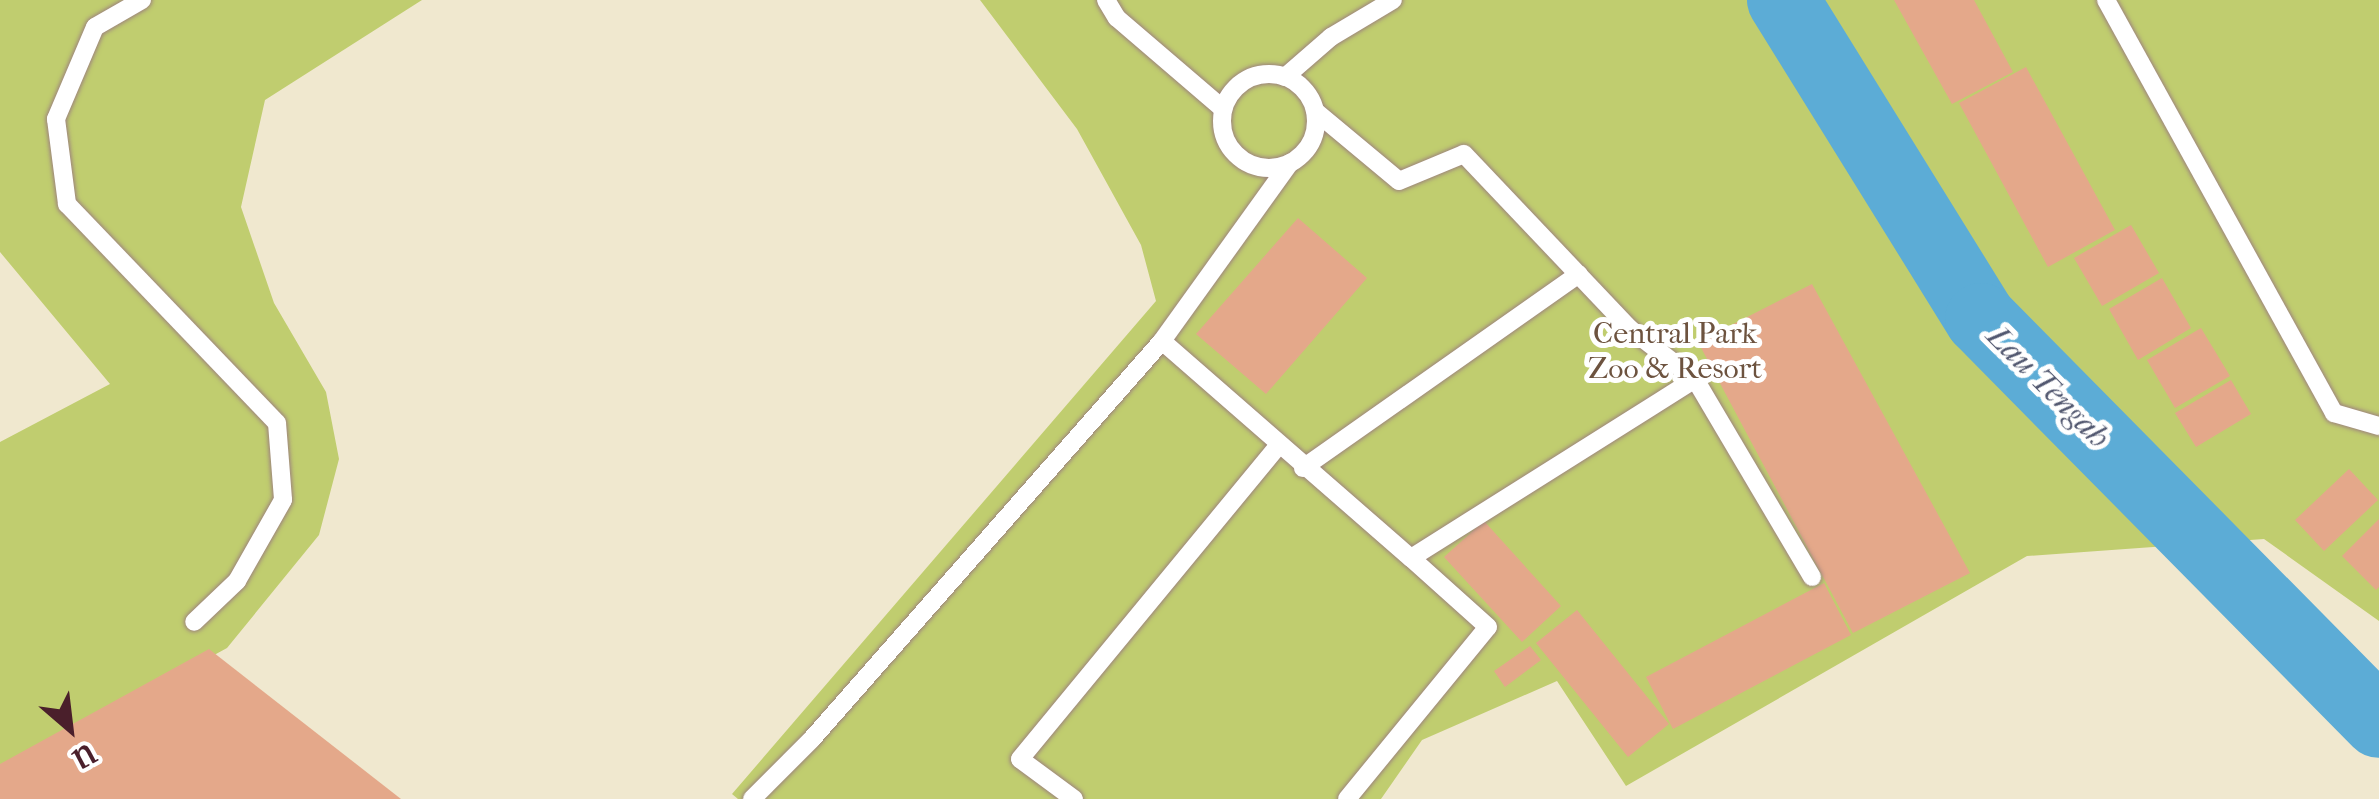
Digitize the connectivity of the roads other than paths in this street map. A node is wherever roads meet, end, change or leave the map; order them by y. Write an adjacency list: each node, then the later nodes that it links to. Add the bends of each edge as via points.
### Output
1 (142, 0): 17 (lane, via 96,27 56,118 66,204 277,422 282,480 283,500 237,582)
2 (1106, 0): 6 (lane, via 1117,18)
3 (1393, 0): 5 (lane, via 1330,37)
4 (2106, 0): 12 (lane, via 2334,414)
5 (1285, 77): 6 (lane, via 1254,76); 7 (lane)
6 (1222, 108): 8 (lane, via 1227,144 1239,158 1272,168)
7 (1315, 110): 8 (lane, via 1312,140); 9 (lane, via 1400,180 1464,154)
8 (1290, 163): 10 (lane)
9 (1579, 274): 11 (lane, via 1629,328); 14 (lane)
10 (1162, 340): 13 (lane); 18 (lane)
11 (1694, 378): 15 (lane); 16 (lane)
12 (2379, 426)
13 (1277, 447): 14 (lane); 19 (lane, via 1020,760)
14 (1304, 468): 15 (lane)
15 (1411, 558): 20 (lane, via 1488,627)
16 (1812, 576)
17 (194, 622)
18 (752, 799)
19 (1074, 799)
20 (1347, 799)

